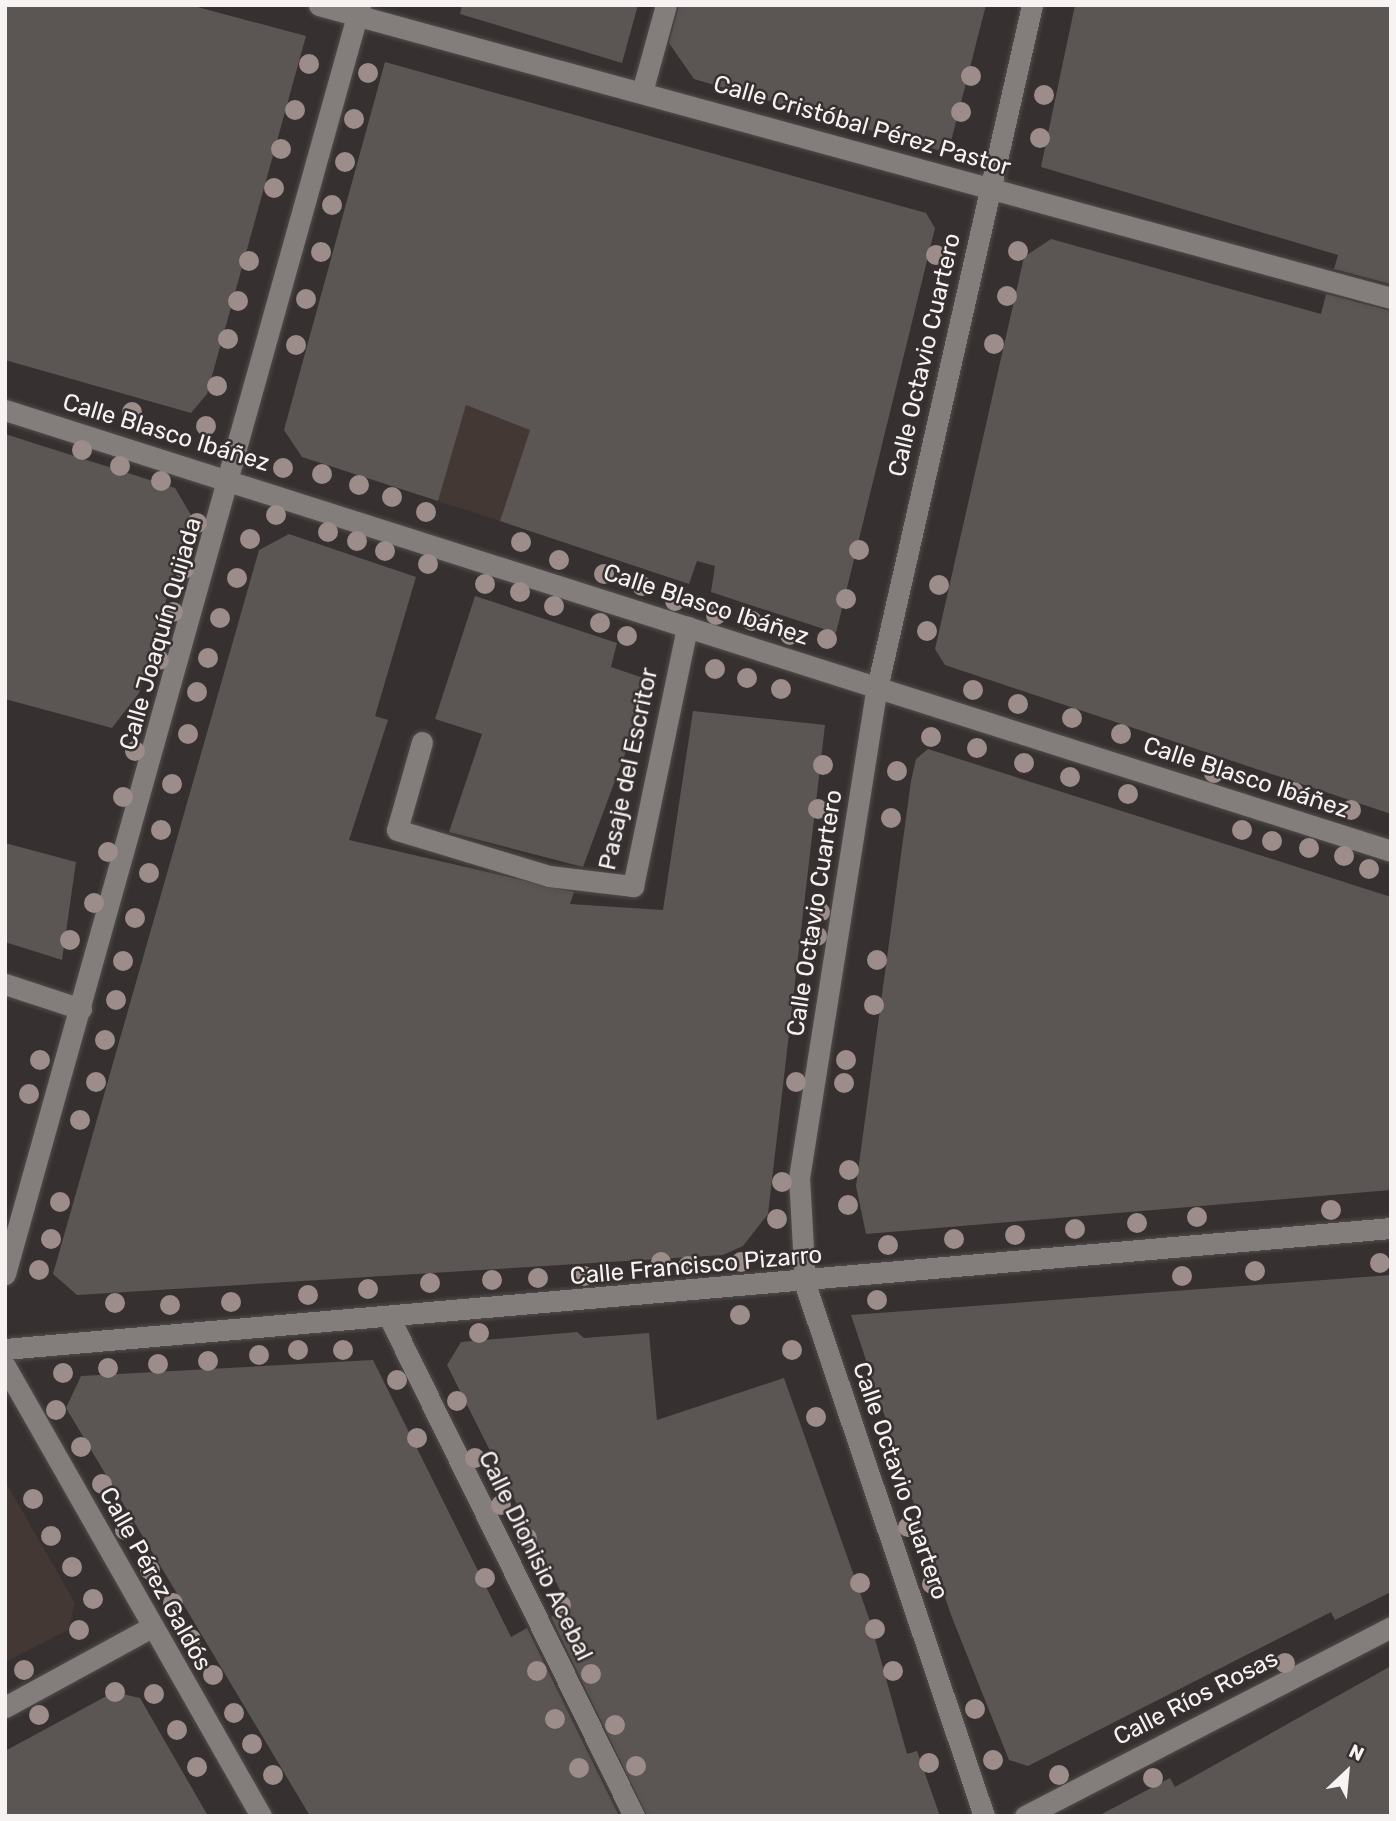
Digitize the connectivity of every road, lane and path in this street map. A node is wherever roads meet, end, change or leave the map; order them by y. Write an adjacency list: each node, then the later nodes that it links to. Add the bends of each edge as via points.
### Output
1 (318, 5): 4 (street, Calle Cristóbal Pérez Pastor)
2 (666, 5): 5 (street)
3 (1032, 5): 6 (street, Calle Octavio Cuartero)
4 (359, 11): 5 (street, Calle Cristóbal Pérez Pastor); 9 (street, Calle Joaquín Quijada)
5 (642, 92): 6 (street, Calle Cristóbal Pérez Pastor)
6 (989, 189): 7 (street, Calle Cristóbal Pérez Pastor); 11 (street, Calle Octavio Cuartero)
7 (1391, 298)
8 (5, 410): 9 (street, Calle Blasco Ibáñez)
9 (232, 481): 10 (street, Calle Blasco Ibáñez); 15 (street, Calle Joaquín Quijada)
10 (687, 627): 11 (street, Calle Blasco Ibáñez); 12 (street, Pasaje del Escritor, via 633,886 549,876 397,830)
11 (877, 688): 13 (street, Calle Blasco Ibáñez); 18 (street, Calle Octavio Cuartero, via 799,1178)
12 (422, 742)
13 (1391, 851)
14 (5, 984): 15 (street)
15 (81, 1009): 17 (street, Calle Joaquín Quijada)
16 (1391, 1228): 18 (street, Calle Francisco Pizarro)
17 (5, 1274)
18 (804, 1284): 19 (street, Calle Francisco Pizarro); 27 (street, Calle Octavio Cuartero)
19 (390, 1319): 20 (street, Calle Francisco Pizarro); 26 (street, Calle Dionisio Acebal)
20 (5, 1349)
21 (5, 1366): 22 (street, Calle Pérez Galdós)
22 (152, 1627): 24 (street); 25 (street, Calle Pérez Galdós)
23 (1391, 1627): 28 (street, Calle Ríos Rosas)
24 (5, 1707)
25 (261, 1816)
26 (634, 1816)
27 (984, 1816)
28 (1025, 1816)

